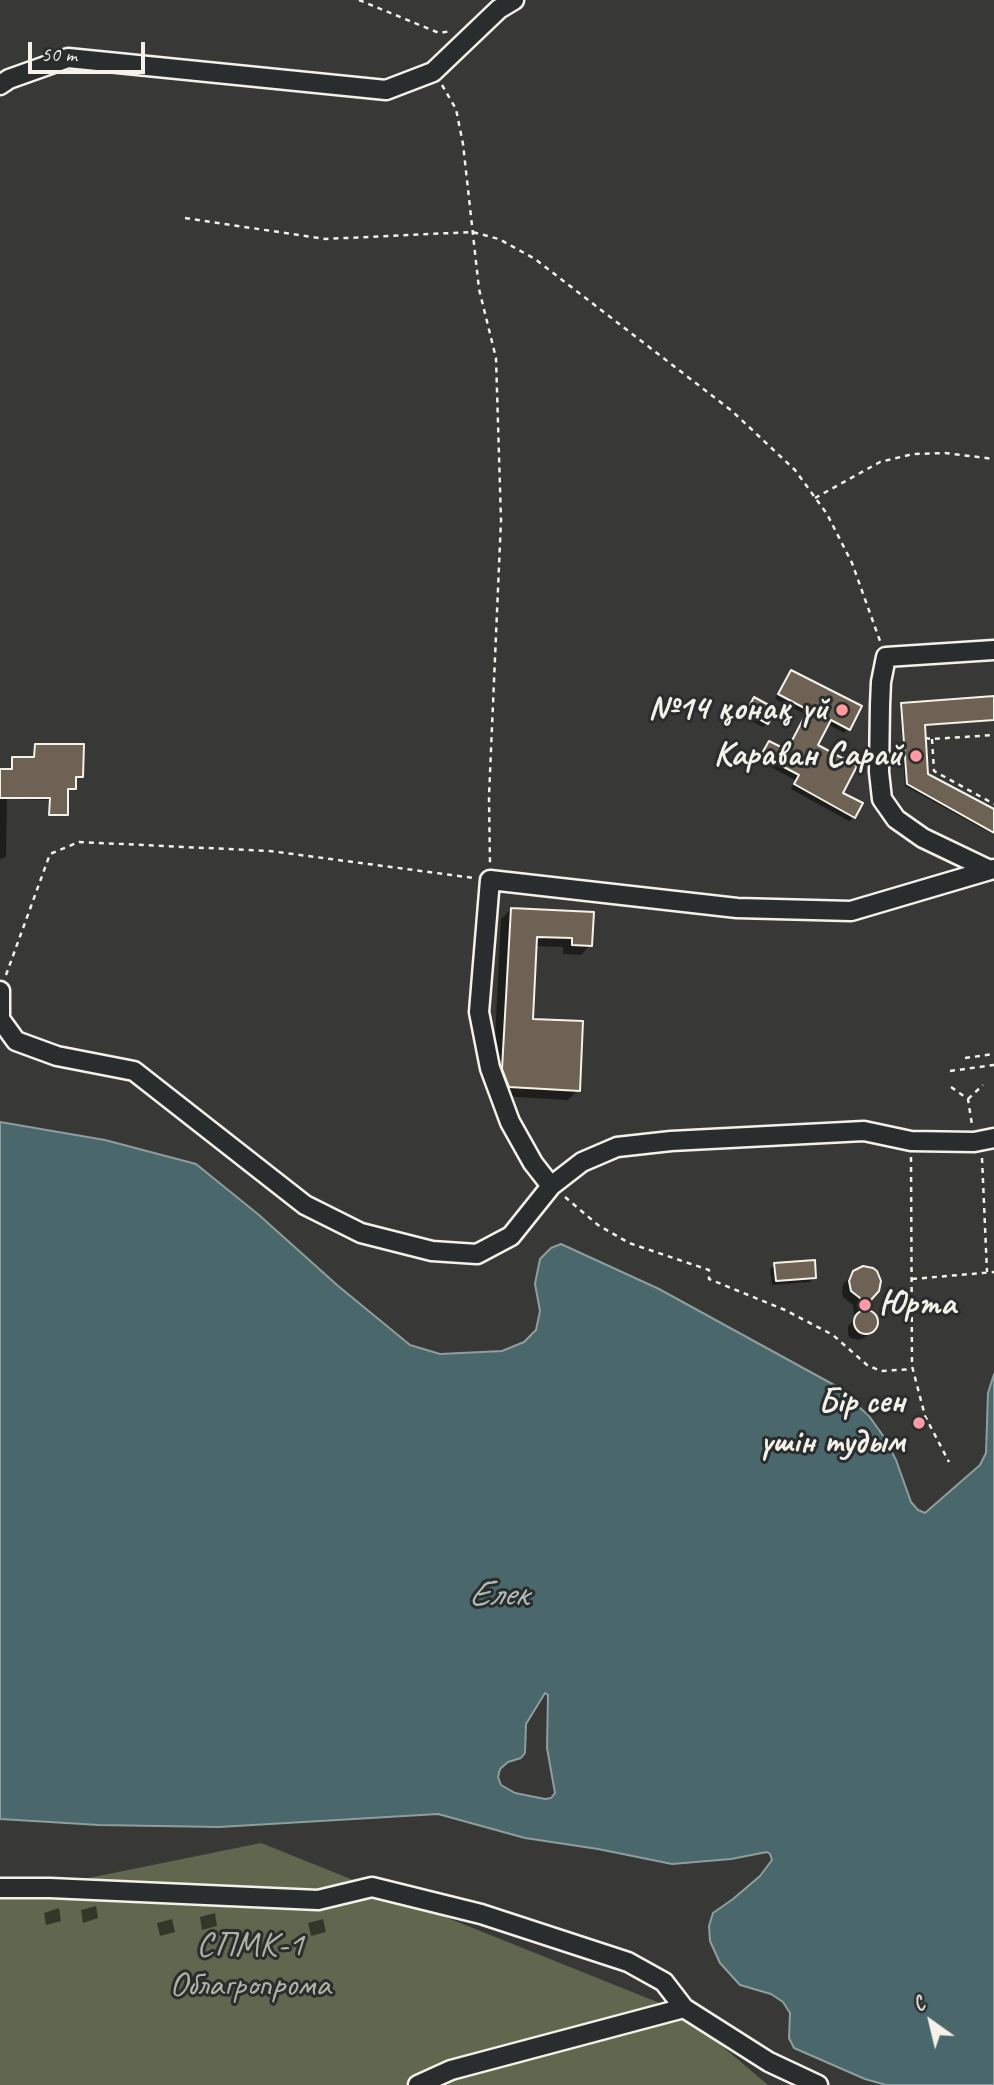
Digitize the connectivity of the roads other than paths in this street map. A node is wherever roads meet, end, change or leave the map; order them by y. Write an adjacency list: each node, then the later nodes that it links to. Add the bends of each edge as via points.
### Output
1 (514, 0): 2 (lane, via 433,72 386,90 68,58)
2 (0, 85)
3 (994, 650): 4 (lane, via 886,657 879,772 882,799 896,819 923,838)
4 (992, 869): 7 (lane, via 851,911 737,908 490,880 479,1012 510,1122)
5 (0, 991): 7 (lane, via 0,1019 16,1041 57,1056 134,1071 304,1205 361,1233 432,1251 477,1254 511,1236)
6 (983, 1140): 7 (lane, via 911,1140 864,1131 671,1141 617,1147 582,1162)
7 (551, 1186)
8 (0, 1888): 9 (lane, via 318,1900 372,1887 481,1914 628,1962 664,1982)
9 (684, 2008): 10 (lane, via 450,2070); 11 (lane, via 769,2062)
10 (418, 2085)
11 (818, 2085)

